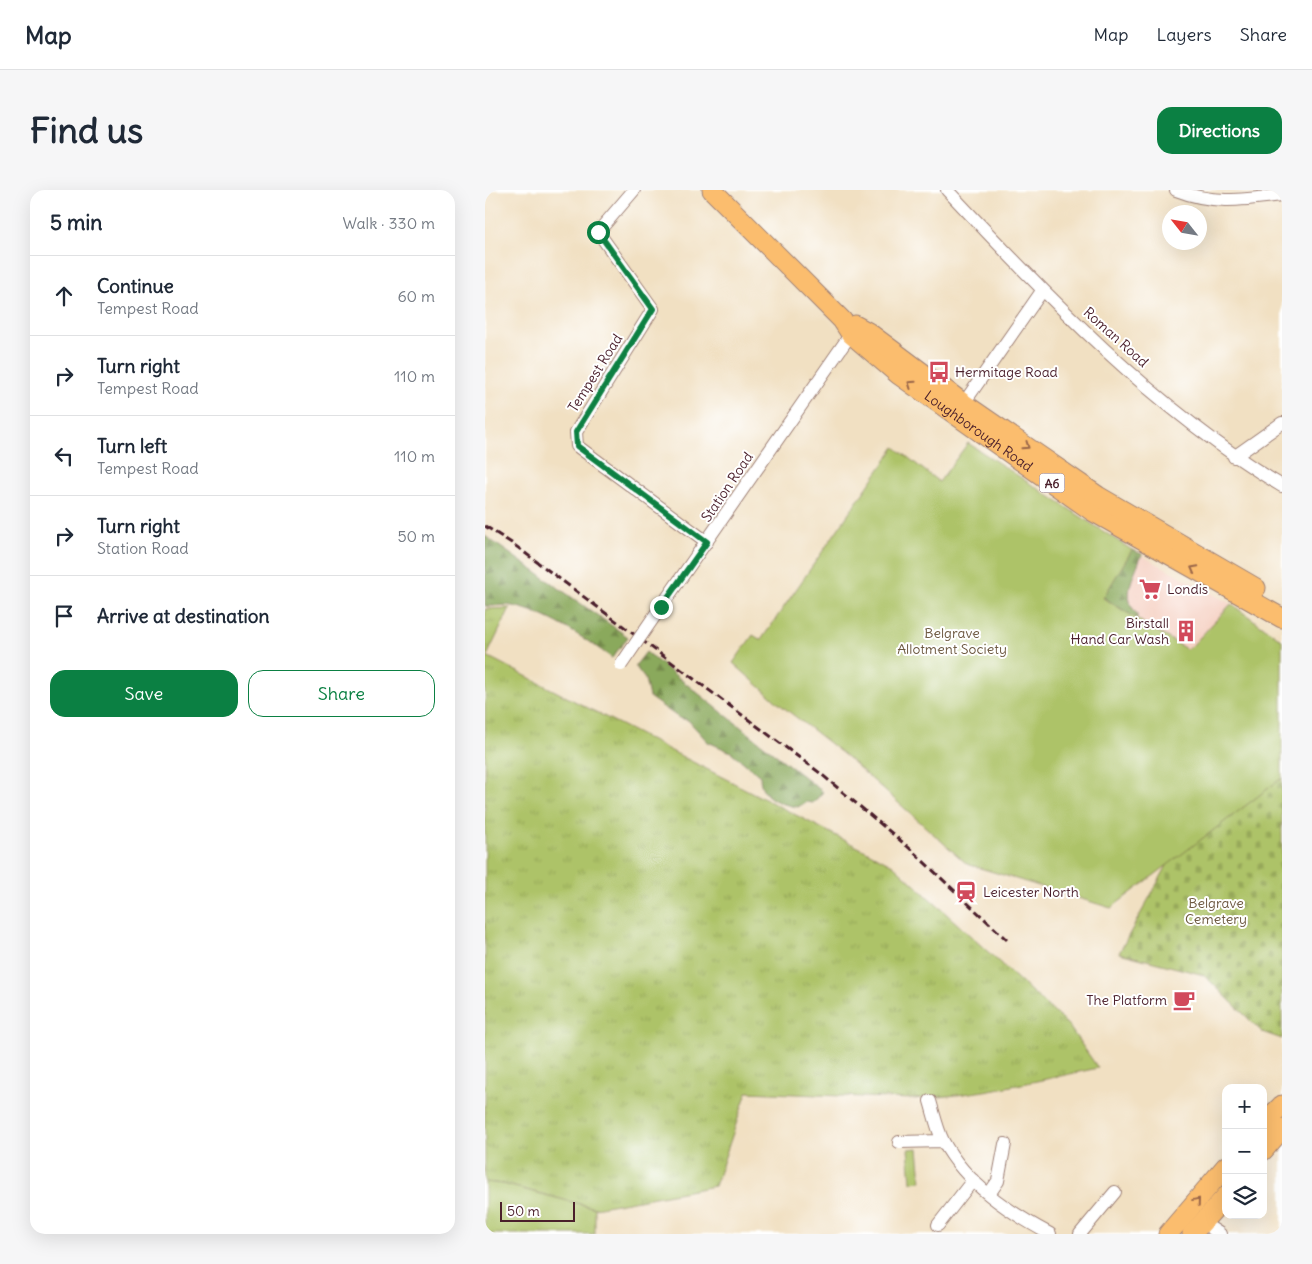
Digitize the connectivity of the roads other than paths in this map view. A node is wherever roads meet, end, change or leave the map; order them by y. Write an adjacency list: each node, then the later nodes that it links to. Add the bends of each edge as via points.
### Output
1 (634, 190): 12 (street, Tempest Road, via 598,232 653,309 576,432 577,446)
2 (712, 190): 7 (highway, Loughborough Road / A6)
3 (947, 190): 6 (street, Roman Road)
4 (1176, 190): 5 (street, via 1219,201)
5 (1282, 195)
6 (1042, 291): 8 (street); 10 (street, Roman Road, via 1159,397)
7 (850, 327): 8 (highway, Loughborough Road / A6, via 868,332); 12 (street, Station Road)
8 (959, 409): 13 (highway, Loughborough Road / A6, one-way to 13, via 1098,496); 14 (highway, Loughborough Road / A6, one-way to 8, via 1092,511 976,427)
9 (1282, 423): 10 (street)
10 (1234, 457): 11 (street, Roman Road)
11 (1282, 486)
12 (707, 542): 15 (street, Station Road, bridge)
13 (1282, 603)
14 (1282, 618)
15 (621, 665)
16 (930, 1101): 20 (street)
17 (1282, 1105): 18 (highway)
18 (1267, 1120)
19 (1282, 1129): 23 (highway)
20 (943, 1141): 21 (street); 25 (street)
21 (899, 1142)
22 (1005, 1144): 27 (street, via 998,1181)
23 (1267, 1146)
24 (1222, 1171): 33 (highway, one-way to 24)
25 (973, 1180): 27 (street); 29 (street)
26 (1115, 1192): 32 (street)
27 (989, 1194): 31 (street, via 1020,1218)
28 (1222, 1201): 30 (highway)
29 (938, 1226)
30 (1198, 1229): 34 (street)
31 (1050, 1234)
32 (1080, 1234)
33 (1168, 1234)
34 (1220, 1234)

